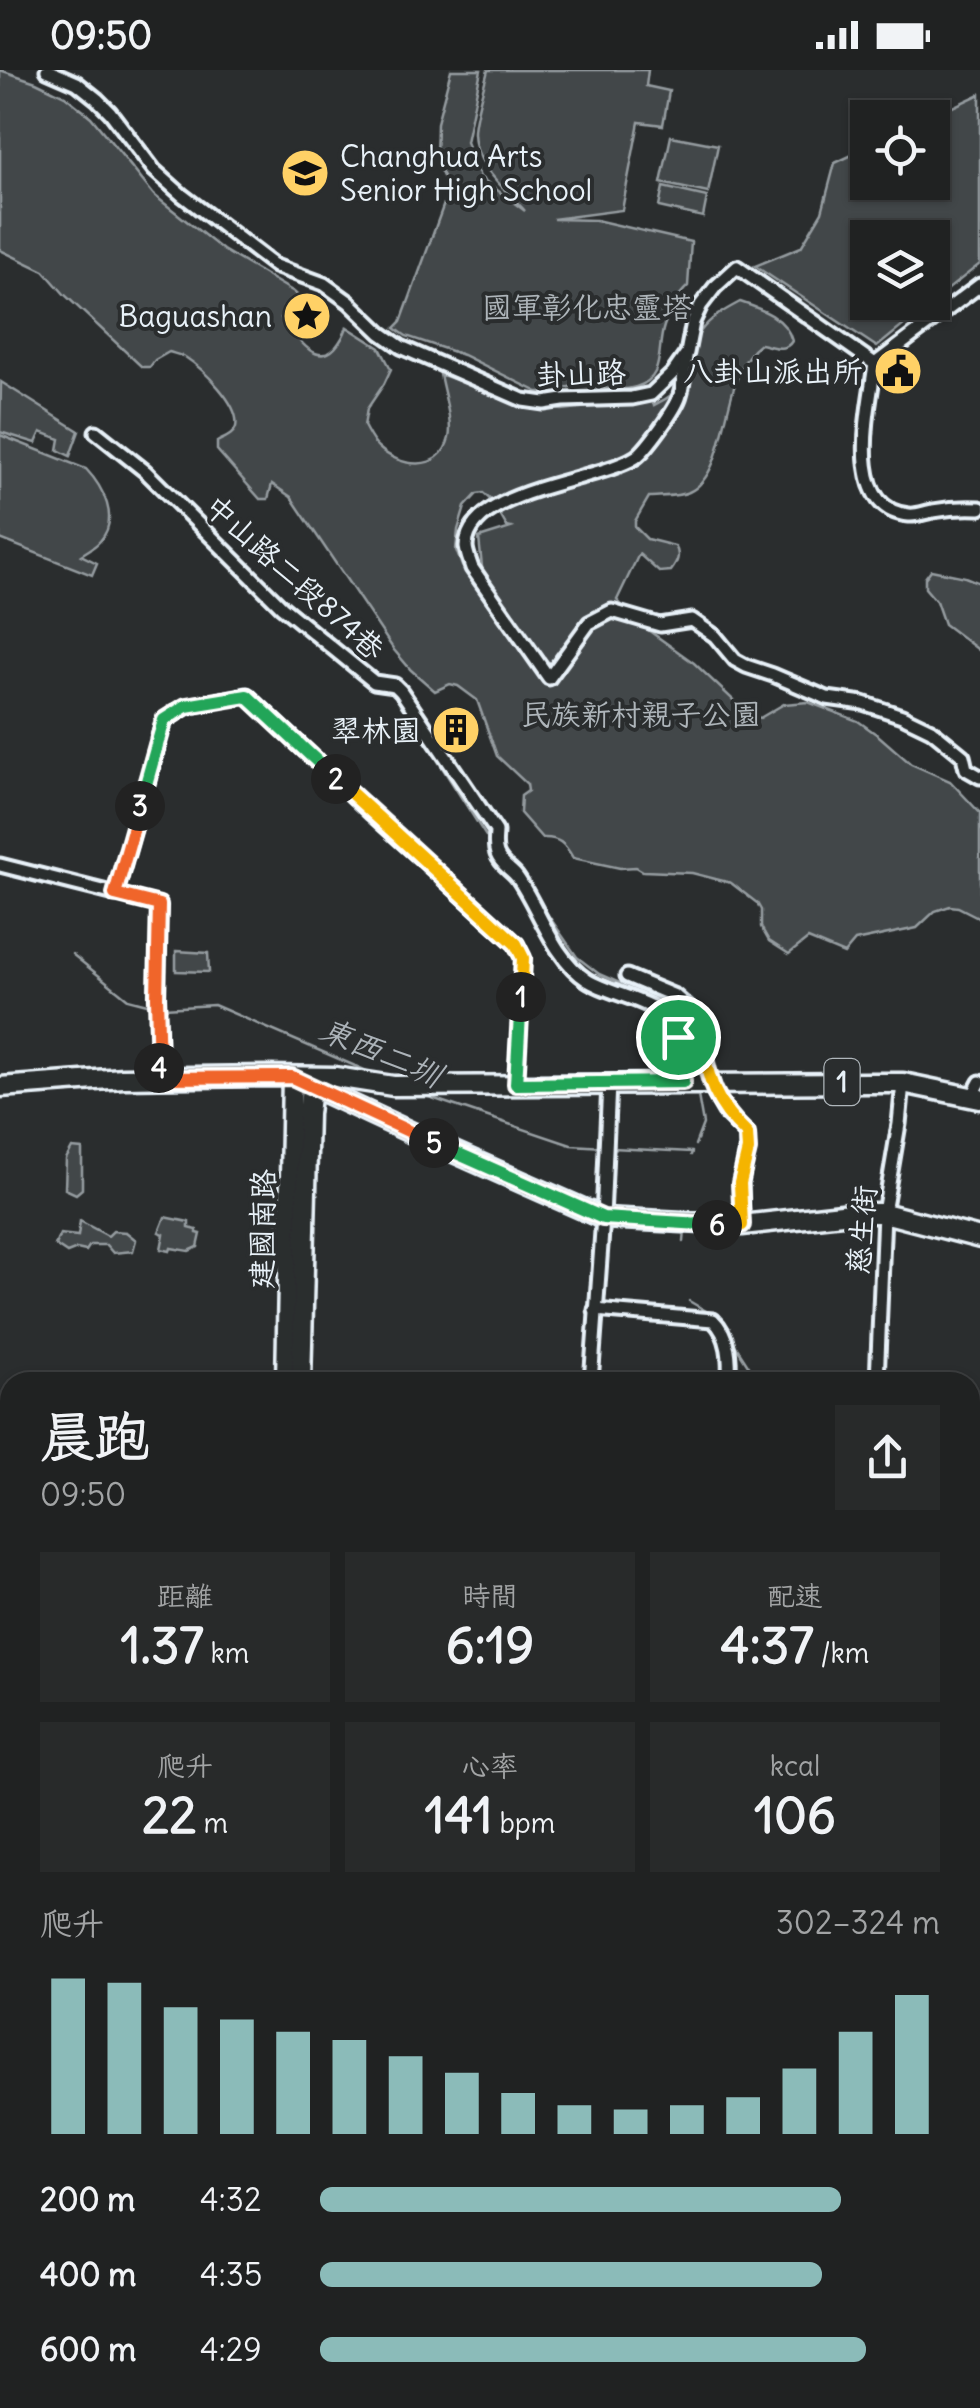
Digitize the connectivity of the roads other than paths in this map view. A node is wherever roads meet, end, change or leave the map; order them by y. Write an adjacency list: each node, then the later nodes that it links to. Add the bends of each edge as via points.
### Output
1 (47, 70): 3 (street, 卦山路, via 97,99 182,195 274,266 324,284 401,346 544,403 651,394)
2 (980, 285): 4 (street)
3 (686, 353): 4 (street, 卦山路, via 701,306 737,267); 7 (street, via 680,398 645,449 606,470 492,507 471,529 466,547 472,568 549,678 589,623 612,611 660,625 692,620 746,666 931,730)
4 (875, 364): 6 (street, via 864,450 875,497 909,515)
5 (96, 432): 12 (street, 中山路二段874巷, via 282,606 366,676 395,686 492,824 497,856 575,970 665,1016)
6 (980, 508)
7 (980, 777)
8 (0, 866): 9 (street)
9 (115, 894): 13 (street, via 159,905); 18 (street, via 164,720 186,706 247,696 516,944 523,958)
10 (627, 976): 11 (street, via 675,996 694,1013)
11 (700, 1034): 12 (street); 15 (street)
12 (678, 1037): 15 (street)
13 (160, 1078): 14 (street, 1); 19 (street, 1)
14 (305, 1080): 18 (street, 1); 22 (street); 26 (street, 建國南路); 27 (street, 建國南路)
15 (696, 1082): 16 (street, 1); 17 (street, 1); 23 (street, via 747,1134)
16 (610, 1083): 18 (street, 1); 22 (street)
17 (903, 1083): 20 (street, 1); 21 (street, 慈生街)
18 (516, 1084)
19 (0, 1088)
20 (977, 1093)
21 (884, 1212): 23 (street); 24 (street); 30 (street, 慈生街)
22 (603, 1218): 23 (street); 25 (street)
23 (742, 1225)
24 (980, 1238)
25 (595, 1310): 28 (street); 29 (street, via 713,1320 726,1339)
26 (287, 1372)
27 (301, 1372)
28 (592, 1372)
29 (729, 1372)
30 (876, 1372)

